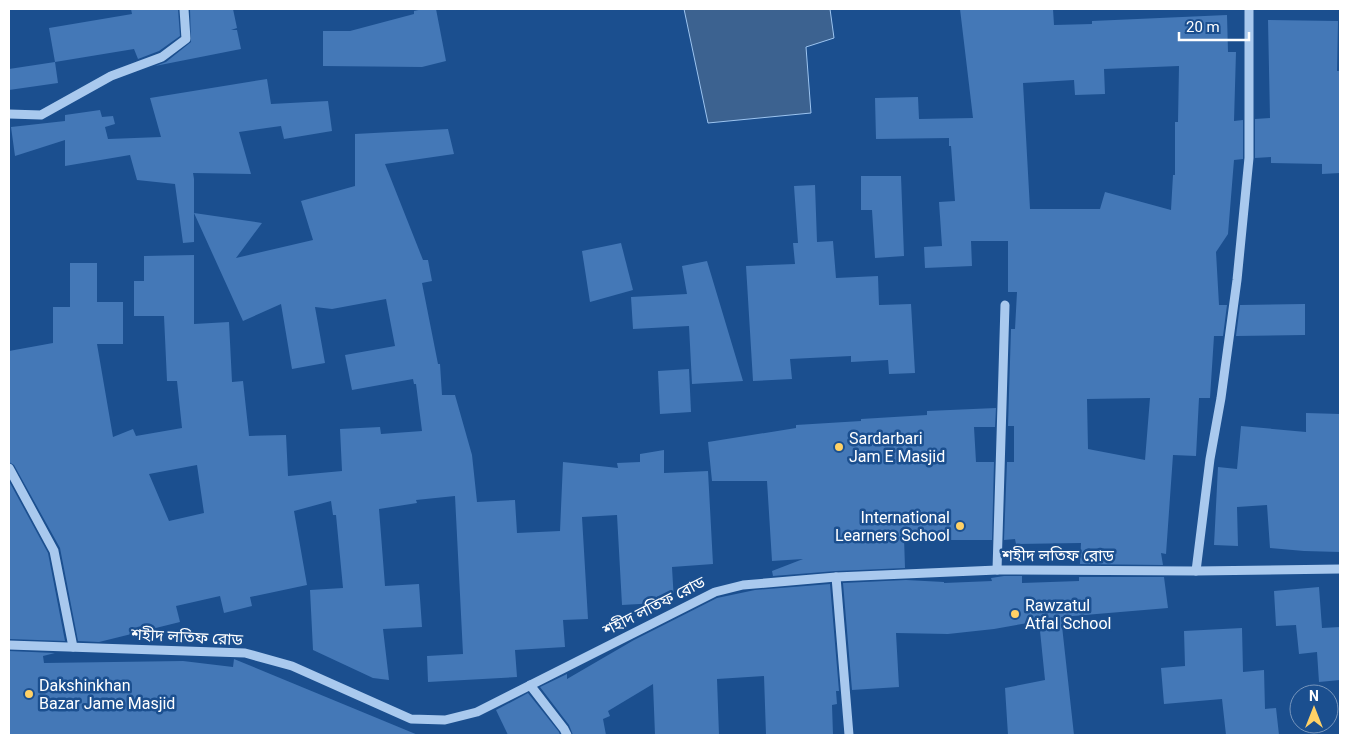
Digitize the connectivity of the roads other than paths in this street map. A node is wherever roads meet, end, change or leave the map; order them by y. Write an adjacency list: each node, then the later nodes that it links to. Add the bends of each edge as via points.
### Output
1 (184, 9): 3 (street, via 186,39 162,57 110,76 41,115)
2 (1249, 9): 8 (street, via 1248,168 1237,280)
3 (9, 114)
4 (1005, 305): 7 (street)
5 (9, 468): 11 (street, via 54,551)
6 (1340, 569): 8 (street, শহীদ লতিফ রোড)
7 (997, 570): 8 (street, শহীদ লতিফ রোড); 9 (street, শহীদ লতিফ রোড)
8 (1196, 571)
9 (836, 577): 12 (street, শহীদ লতিফ রোড, via 742,585 715,592); 14 (street)
10 (9, 645): 11 (street, শহীদ লতিফ রোড)
11 (73, 647): 12 (street, শহীদ লতিফ রোড, via 244,653 292,666 411,719 445,720 477,712)
12 (530, 686): 13 (street)
13 (567, 735)
14 (849, 735)

